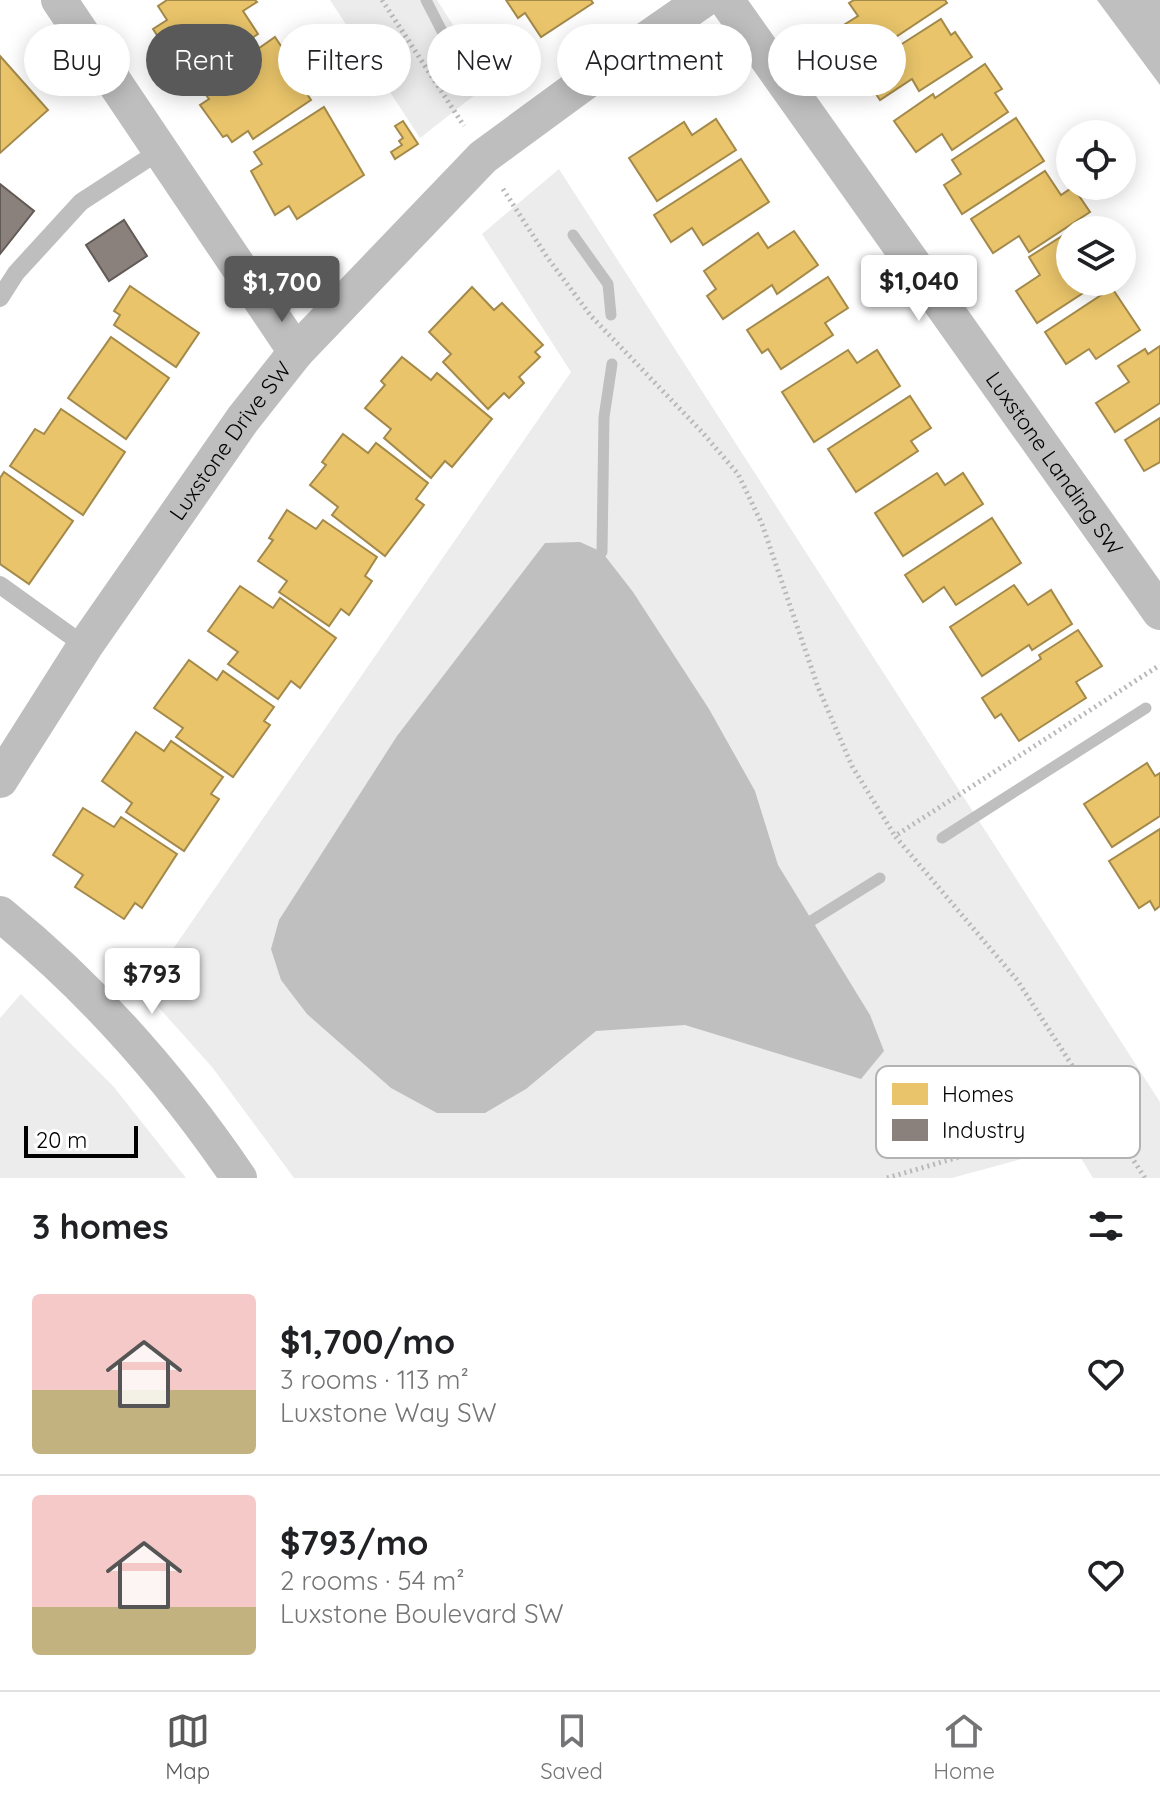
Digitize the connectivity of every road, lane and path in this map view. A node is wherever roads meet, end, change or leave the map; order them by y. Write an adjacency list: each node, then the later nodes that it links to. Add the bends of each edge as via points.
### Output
1 (59, 0): 5 (street)
2 (382, 0): 6 (path)
3 (703, 0): 6 (street, Luxstone Drive SW)
4 (726, 0): 10 (street, Luxstone Landing SW)
5 (161, 150): 7 (lane, via 81,202); 8 (street)
6 (483, 157): 8 (street, Luxstone Drive SW); 14 (path, via 591,316 738,474 762,524 818,687 852,766)
7 (0, 298)
8 (296, 352): 11 (street, Luxstone Drive SW)
9 (0, 585): 11 (lane)
10 (1160, 612)
11 (85, 646): 13 (street, Luxstone Drive SW)
12 (1160, 665): 14 (path)
13 (0, 780)
14 (895, 836): 16 (path, via 1017,980)
15 (0, 914): 19 (street, via 52,957 127,1034)
16 (1072, 1066)
17 (956, 1158): 20 (path)
18 (1132, 1158): 21 (path)
19 (239, 1178)
20 (887, 1178)
21 (1145, 1178)

